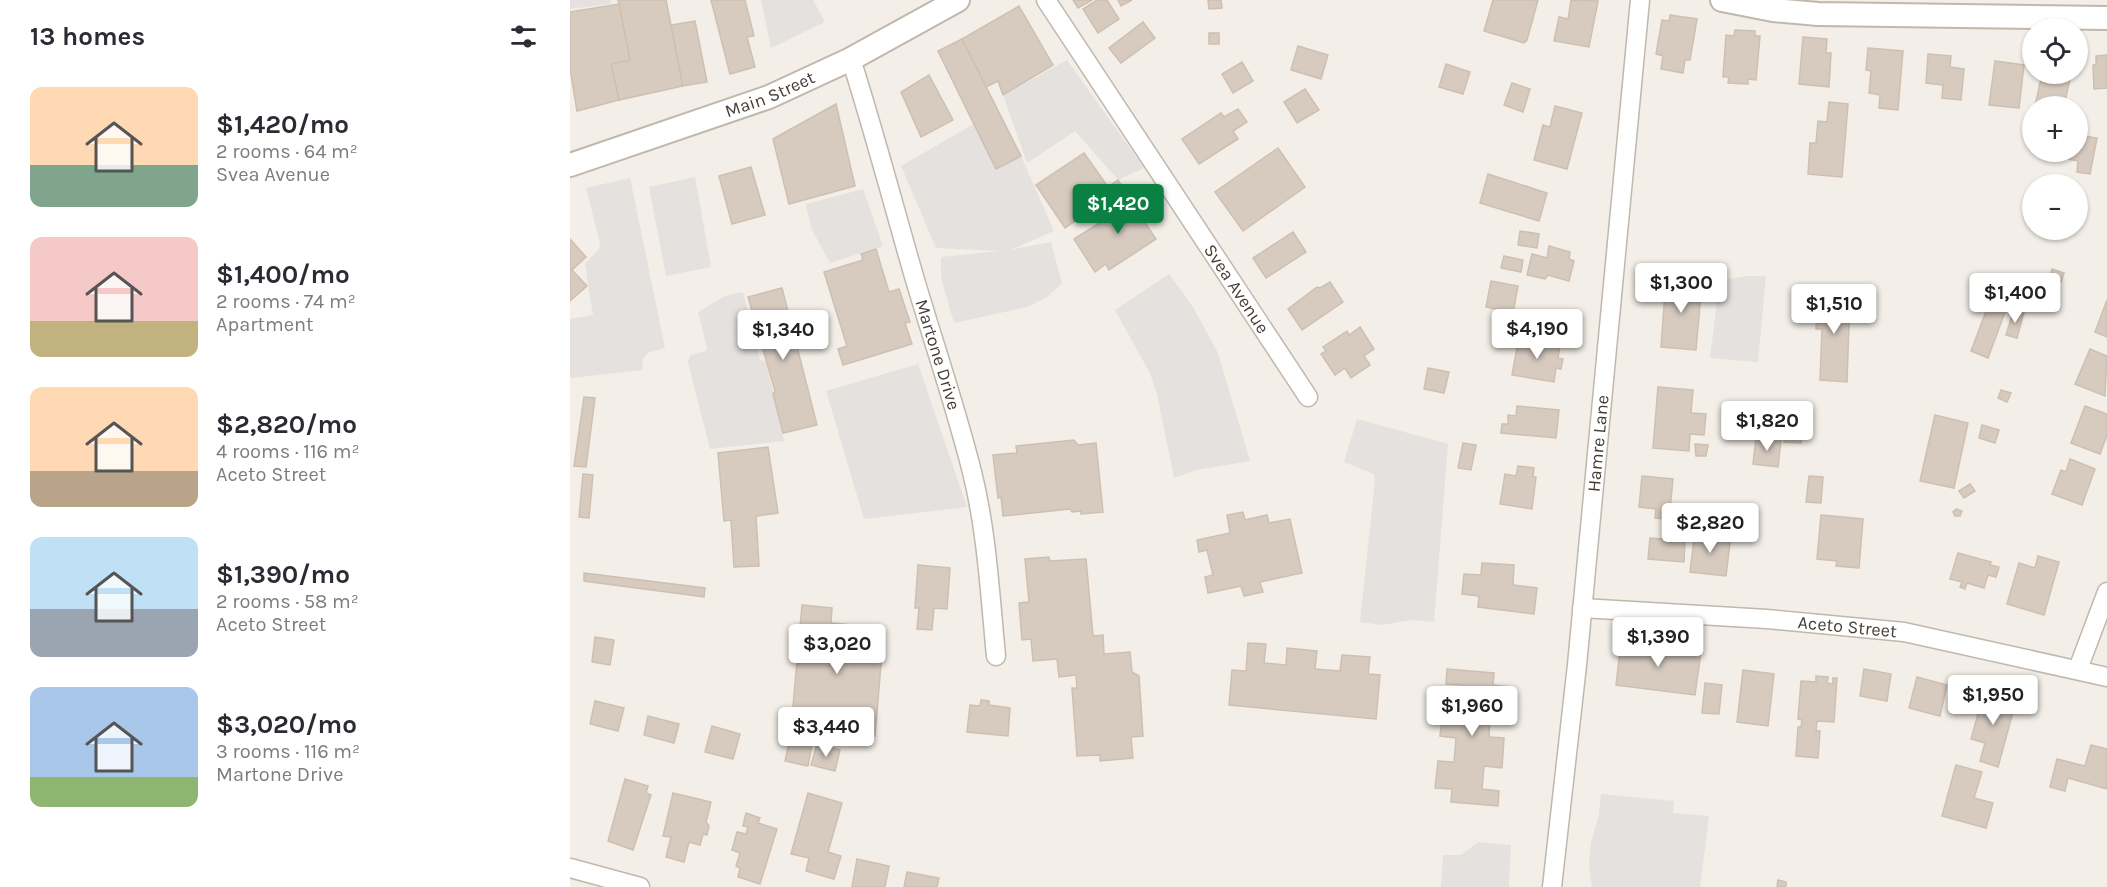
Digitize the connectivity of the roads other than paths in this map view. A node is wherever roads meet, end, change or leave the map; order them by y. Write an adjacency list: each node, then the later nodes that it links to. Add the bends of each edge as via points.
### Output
1 (958, 0): 6 (street, Main Street)
2 (1046, 0): 8 (street, Svea Avenue)
3 (1640, 0): 10 (street, Hamre Lane)
4 (1722, 0): 5 (street, via 1818,14)
5 (2107, 18)
6 (851, 58): 7 (street, Main Street, via 733,111); 11 (street, Martone Drive, via 879,143 972,474 987,562)
7 (570, 165)
8 (1308, 397)
9 (2107, 592): 12 (street)
10 (1582, 608): 12 (street, Aceto Street, via 1904,632); 16 (street, Hamre Lane)
11 (996, 656)
12 (2078, 669): 13 (street, Aceto Street)
13 (2107, 677)
14 (570, 868): 15 (street)
15 (640, 887)
16 (1552, 887)

